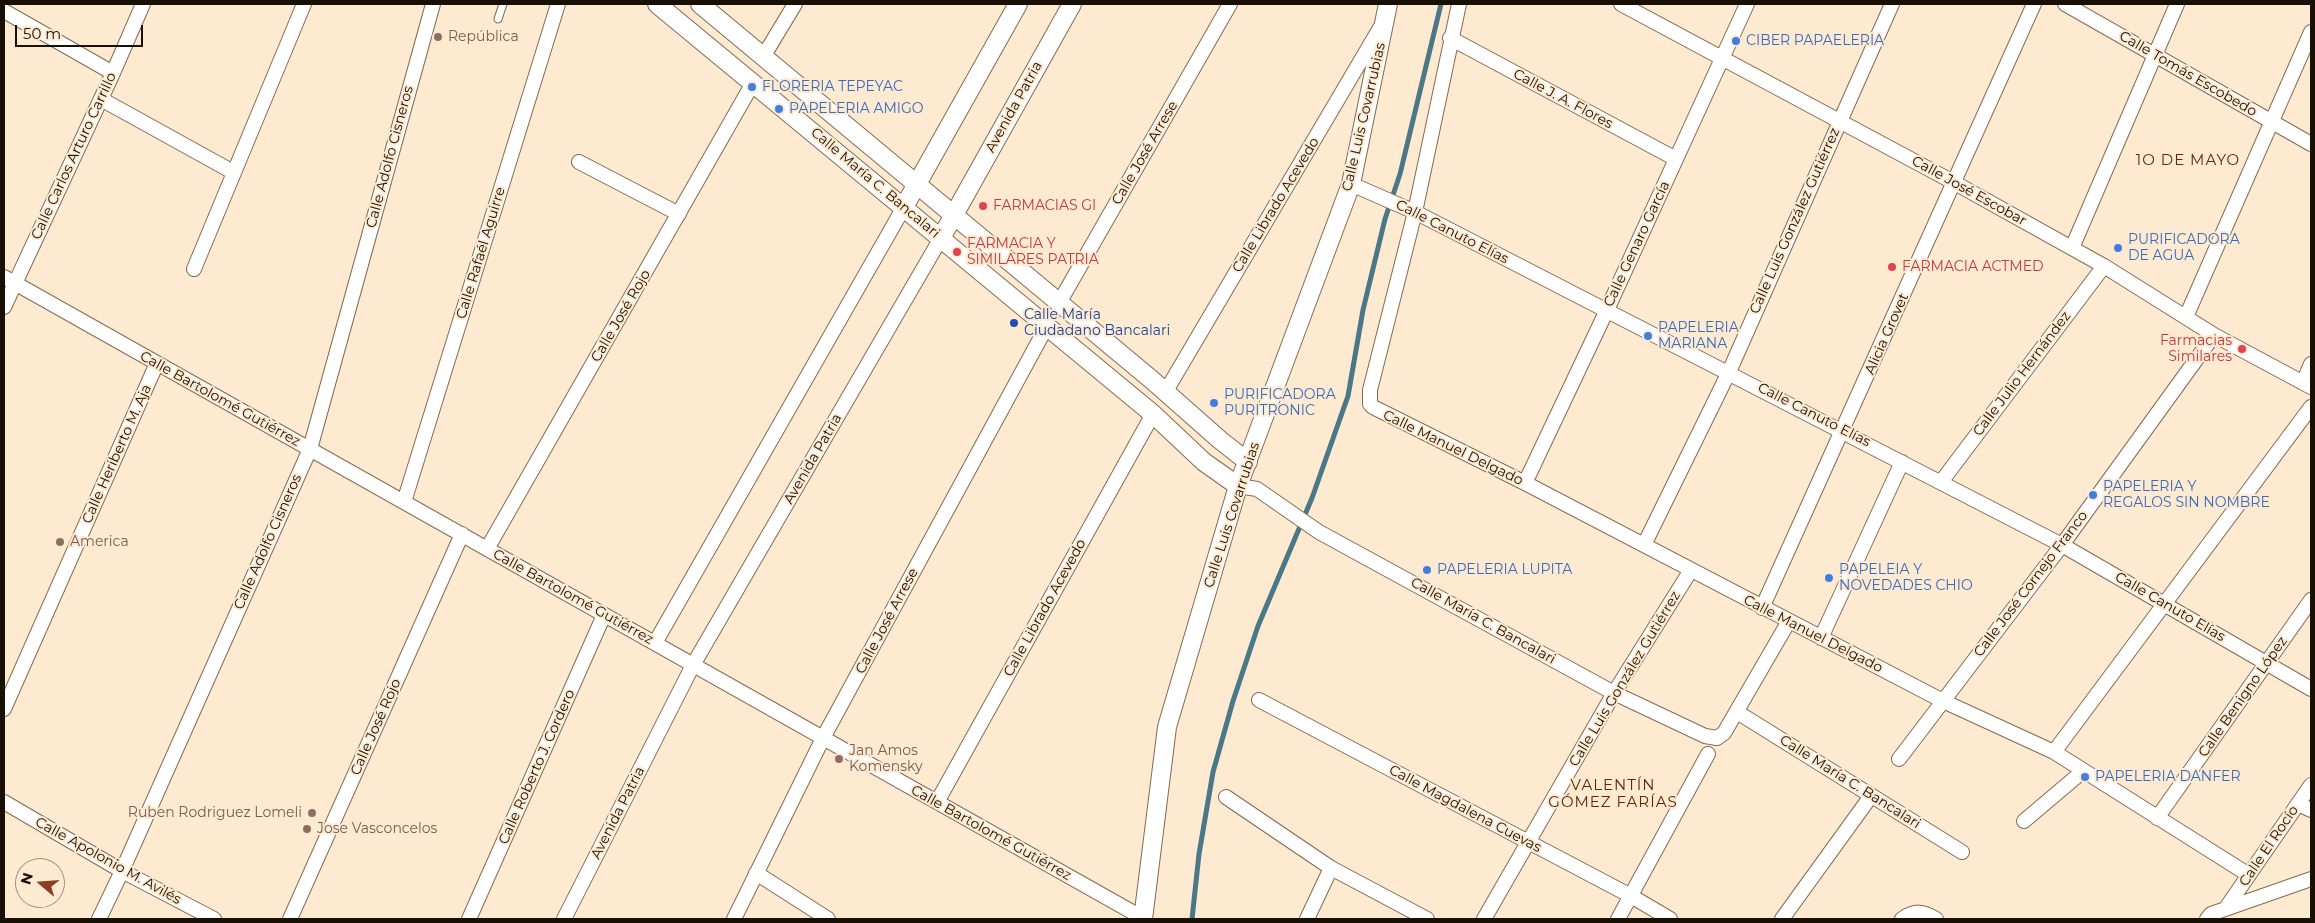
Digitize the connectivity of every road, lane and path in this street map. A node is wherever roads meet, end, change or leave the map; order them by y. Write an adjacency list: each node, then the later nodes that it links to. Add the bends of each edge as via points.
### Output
1 (143, 4): 27 (street, Calle Carlos Arturo Carrillo)
2 (304, 4): 35 (street)
3 (433, 4): 62 (street, Calle Adolfo Cisneros)
4 (504, 4): 21 (lane)
5 (558, 4): 69 (street, Calle Rafaél Aguirre)
6 (657, 4): 28 (street, Calle María C. Bancalari)
7 (700, 4): 25 (street, Calle María C. Bancalari)
8 (795, 4): 25 (street)
9 (1018, 4): 37 (street)
10 (1072, 4): 42 (street, Avenida Patria)
11 (1230, 4): 48 (street, Calle José Arrese)
12 (1459, 4): 23 (street)
13 (1621, 4): 26 (street, Calle José Escobar)
14 (1747, 4): 26 (street, Calle Genaro García)
15 (1892, 4): 30 (street, Calle Luis González Gutiérrez)
16 (2034, 4): 36 (street, Alicia Grovet)
17 (2065, 4): 24 (street, Calle Tomás Escobedo)
18 (2177, 4): 24 (street)
19 (4, 11): 27 (street)
20 (1387, 11): 38 (street, Calle Luis Covarrubias); 58 (street, Calle Librado Acevedo)
21 (498, 19)
22 (2311, 32): 31 (street)
23 (1450, 38): 33 (street, Calle J. A. Flores); 40 (street)
24 (2155, 55): 31 (street, Calle Tomás Escobedo); 44 (street)
25 (763, 57): 37 (street, Calle María C. Bancalari)
26 (1723, 57): 30 (street, Calle José Escobar); 33 (street, Calle Genaro García)
27 (113, 73): 29 (street, Calle Carlos Arturo Carrillo)
28 (753, 83): 39 (street, Calle María C. Bancalari); 41 (street, Calle José Rojo)
29 (101, 99): 35 (street); 47 (street, Calle Carlos Arturo Carrillo)
30 (1840, 120): 36 (street, Calle José Escobar); 56 (street, Calle Luis González Gutiérrez)
31 (2273, 122): 32 (street, Calle Tomás Escobedo); 51 (street)
32 (2311, 144)
33 (1676, 159): 50 (street, Calle Genaro García)
34 (579, 162): 41 (street)
35 (233, 172): 46 (street)
36 (1955, 183): 44 (street, Calle José Escobar); 61 (street, Alicia Grovet)
37 (916, 184): 39 (street); 42 (street, Calle María C. Bancalari)
38 (1351, 184): 40 (street, Calle Canuto Elías); 63 (street, Calle Luis Covarrubias)
39 (904, 206): 43 (street, Calle María C. Bancalari); 81 (street)
40 (1412, 211): 50 (street, Calle Canuto Elías); 66 (street, Calle Manuel Delgado, via 1370,390 1370,404 1376,410)
41 (679, 214): 73 (street, Calle José Rojo)
42 (954, 216): 43 (street, Avenida Patria); 48 (street, Calle María C. Bancalari)
43 (941, 238): 52 (street, Calle María C. Bancalari); 83 (street, Avenida Patria)
44 (2072, 248): 45 (street, Calle José Escobar)
45 (2104, 266): 51 (street, Calle José Escobar); 65 (street, Calle Julio Hernández)
46 (194, 269)
47 (9, 280): 49 (street, Calle Carlos Arturo Carrillo); 54 (street, Calle Bartolomé Gutiérrez)
48 (1059, 303): 58 (street, Calle María C. Bancalari)
49 (4, 307)
50 (1606, 312): 56 (street, Calle Canuto Elías); 66 (street, Calle Genaro García)
51 (2186, 318): 53 (street, Calle José Escobar)
52 (1047, 326): 60 (street, Calle María C. Bancalari); 90 (street, Calle José Arrese)
53 (2214, 335): 57 (street, Calle José Escobar); 72 (street, Calle José Cornejo Franco)
54 (156, 363): 62 (street, Calle Bartolomé Gutiérrez); 88 (street, Calle Heriberto M. Aja)
55 (2311, 364): 57 (street)
56 (1729, 372): 61 (street, Calle Canuto Elías); 71 (street, Calle Luis González Gutiérrez)
57 (2307, 385)
58 (1166, 391): 63 (street, Calle María C. Bancalari)
59 (2311, 407): 76 (street)
60 (1153, 414): 67 (street, Calle María C. Bancalari, via 1204,462); 99 (street, Calle Librado Acevedo)
61 (1843, 431): 64 (street, Calle Canuto Elías); 77 (street, Alicia Grovet)
62 (310, 449): 69 (street, Calle Bartolomé Gutiérrez); 107 (street, Calle Adolfo Cisneros)
63 (1248, 462): 67 (street, Calle Luis Covarrubias); 68 (street)
64 (1902, 462): 65 (street, Calle Canuto Elías); 80 (street)
65 (1941, 482): 72 (street, Calle Canuto Elías)
66 (1525, 483): 71 (street, Calle Manuel Delgado)
67 (1238, 486): 68 (street, Calle María C. Bancalari); 120 (street, Calle Luis Covarrubias, via 1167,727)
68 (1262, 492): 85 (street, Calle María C. Bancalari, via 1319,532)
69 (404, 502): 70 (street, Calle Bartolomé Gutiérrez)
70 (462, 534): 73 (street, Calle Bartolomé Gutiérrez); 115 (street, Calle José Rojo)
71 (1644, 545): 74 (street, Calle Manuel Delgado)
72 (2062, 545): 76 (street, Calle Canuto Elías); 87 (street, Calle José Cornejo Franco)
73 (487, 549): 78 (street, Calle Bartolomé Gutiérrez)
74 (1691, 570): 77 (street, Calle Manuel Delgado); 85 (street, Calle Luis González Gutiérrez)
75 (2311, 600): 82 (street, Calle Benigno López)
76 (2166, 604): 82 (street, Calle Canuto Elías); 91 (street)
77 (1762, 608): 79 (street, Calle Manuel Delgado)
78 (604, 615): 81 (street, Calle Bartolomé Gutiérrez); 116 (street, Calle Roberto J. Cordero)
79 (1788, 621): 80 (street, Calle Manuel Delgado); 89 (street)
80 (1821, 638): 87 (street, Calle Manuel Delgado)
81 (655, 643): 83 (street, Calle Bartolomé Gutiérrez)
82 (2268, 662): 84 (street, Calle Canuto Elías); 102 (street, Calle Benigno López)
83 (693, 665): 90 (street, Calle Bartolomé Gutiérrez); 117 (street, Avenida Patria)
84 (2311, 689)
85 (1614, 693): 89 (street, Calle María C. Bancalari, via 1705,736 1718,738); 104 (street, Calle Luis González Gutiérrez)
86 (1259, 700): 104 (street, Calle Magdalena Cuevas)
87 (1944, 701): 91 (street, Calle Manuel Delgado); 93 (street, Calle José Cornejo Franco)
88 (4, 709)
89 (1737, 712): 96 (street, Calle María C. Bancalari)
90 (823, 738): 99 (street, Calle Bartolomé Gutiérrez); 108 (street, Calle José Arrese)
91 (2054, 752): 94 (street, Calle Manuel Delgado)
92 (1708, 754): 111 (street)
93 (1900, 759)
94 (2082, 772): 102 (street, Calle Manuel Delgado); 103 (street)
95 (2311, 784): 100 (street, Calle El Rocío)
96 (1872, 796): 105 (street, Calle María C. Bancalari); 126 (street)
97 (1226, 797): 106 (street)
98 (4, 802): 107 (street, Calle Apolonio M. Avilés)
99 (937, 802): 120 (street, Calle Bartolomé Gutiérrez)
100 (2298, 804): 101 (street); 109 (street, Calle El Rocío)
101 (2311, 810)
102 (2157, 818): 109 (street, Calle Manuel Delgado)
103 (2024, 821)
104 (1529, 842): 111 (street, Calle Magdalena Cuevas); 123 (street, Calle Luis González Gutiérrez)
105 (1962, 852)
106 (1331, 868): 121 (street); 122 (street)
107 (122, 871): 113 (street, Calle Adolfo Cisneros); 114 (street, Calle Apolonio M. Avilés)
108 (756, 873): 118 (street, Calle José Arrese); 119 (street)
109 (2250, 875): 112 (street, Calle El Rocío)
110 (2311, 879): 112 (street)
111 (1631, 896): 124 (street); 125 (street, Calle Magdalena Cuevas)
112 (2226, 908): 129 (street, via 2210,914)
113 (99, 919)
114 (214, 919)
115 (290, 919)
116 (469, 919)
117 (564, 919)
118 (734, 919)
119 (828, 919)
120 (1143, 919)
121 (1307, 919)
122 (1427, 919)
123 (1484, 919)
124 (1618, 919)
125 (1670, 919)
126 (1782, 919)
127 (1902, 919): 128 (street, via 1915,912)
128 (1936, 919)
129 (2207, 919)

